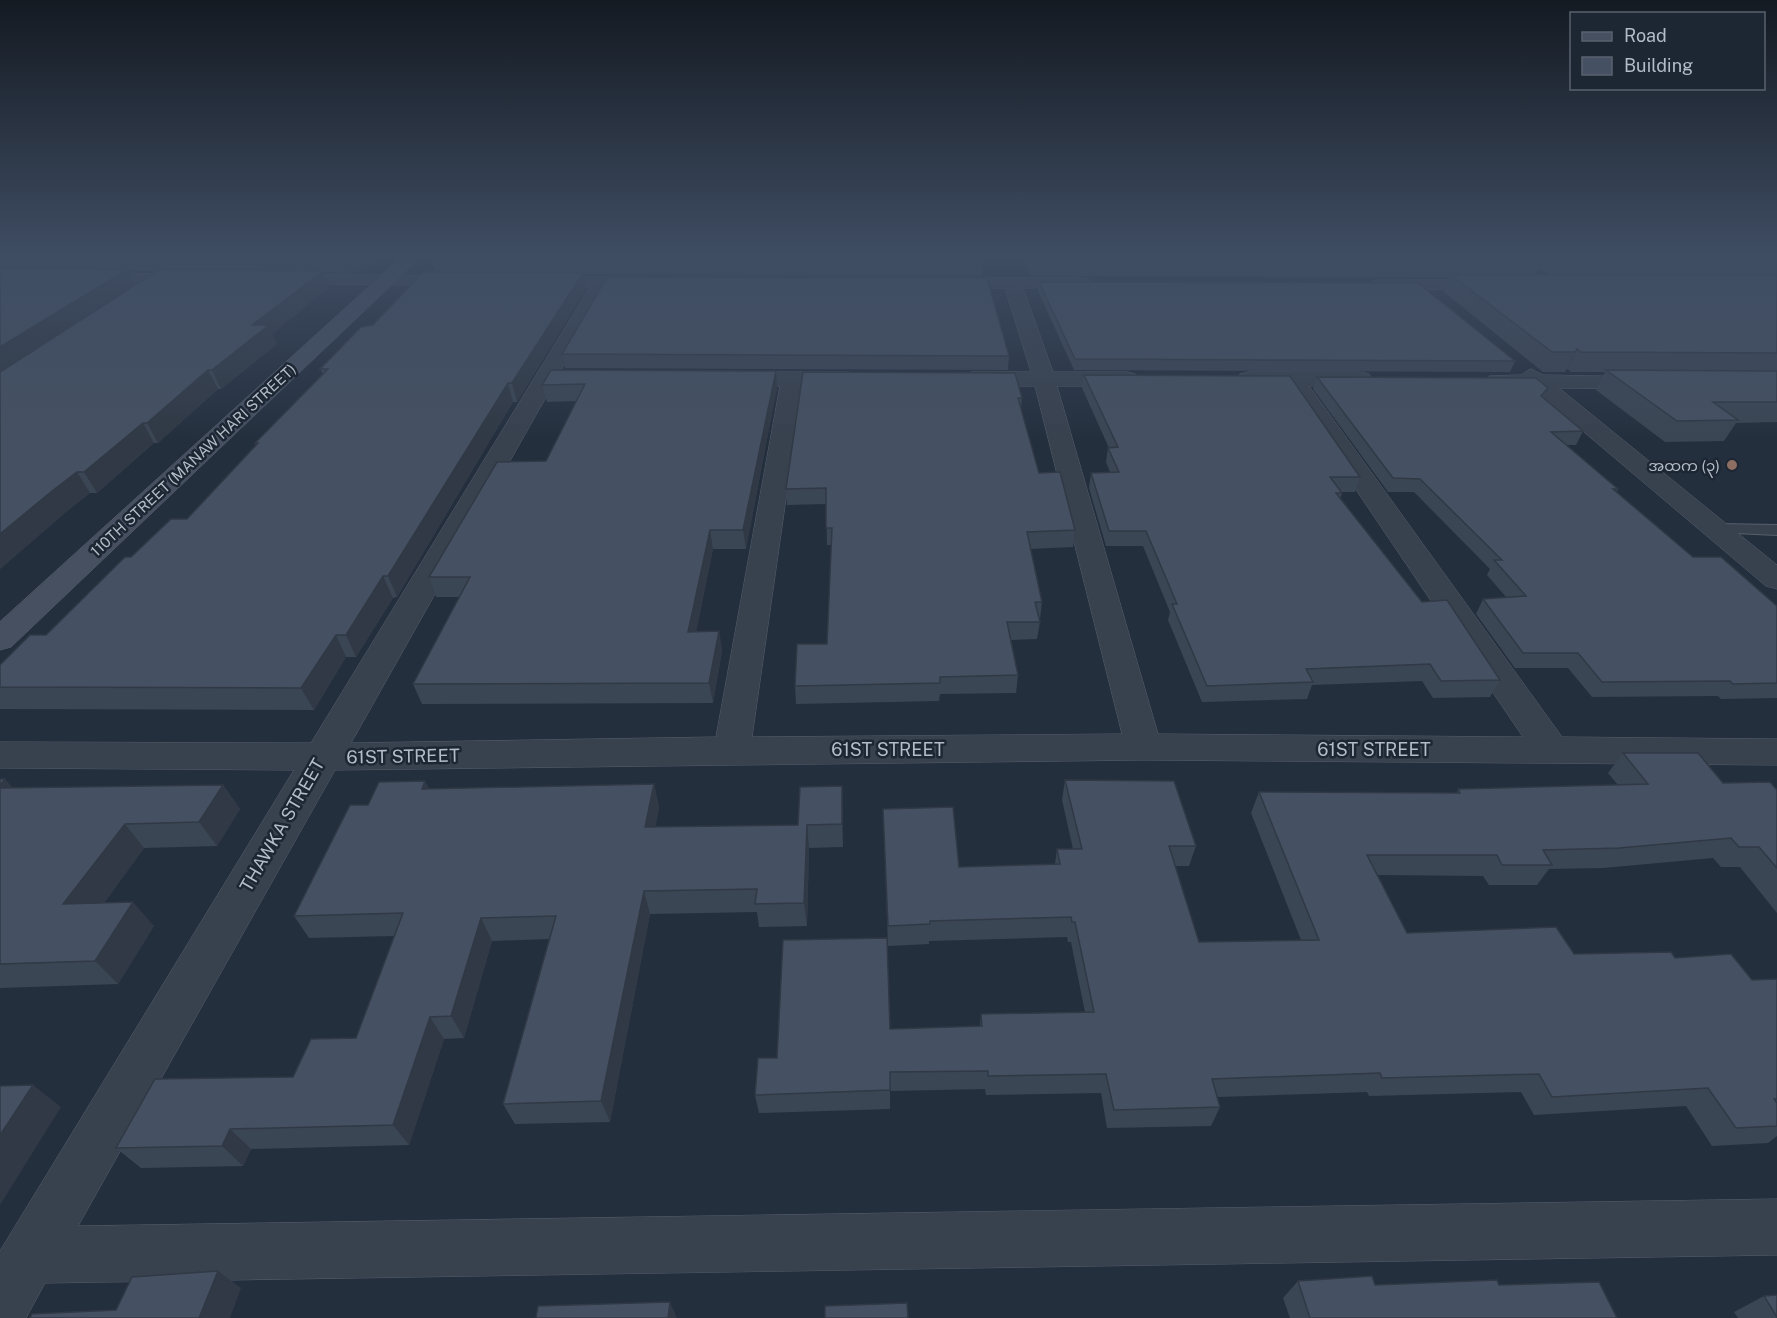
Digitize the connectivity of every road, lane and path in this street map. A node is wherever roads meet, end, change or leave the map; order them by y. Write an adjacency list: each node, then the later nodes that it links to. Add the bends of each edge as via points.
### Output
1 (345, 318): 20 (main road, 110TH STREET (MANAW HARI STREET))
2 (586, 318): 26 (street, THAWKA STREET, via 559,377)
3 (1024, 318): 10 (street)
4 (1510, 359): 15 (street)
5 (1292, 378): 12 (street); 13 (street); 23 (street)
6 (711, 379): 7 (street)
7 (792, 379): 8 (street); 22 (street)
8 (864, 379)
9 (948, 379): 10 (street)
10 (1044, 379): 11 (street); 21 (street)
11 (1150, 379)
12 (1221, 379)
13 (1385, 380)
14 (1479, 380): 15 (street)
15 (1537, 381): 16 (street); 17 (street)
16 (1669, 382)
17 (1717, 529): 18 (lane); 19 (street)
18 (1777, 530)
19 (1777, 580)
20 (0, 640)
21 (1144, 747): 22 (street, 61ST STREET); 23 (street, 61ST STREET)
22 (732, 750): 26 (street, 61ST STREET)
23 (1552, 751): 24 (street, 61ST STREET)
24 (1777, 752)
25 (0, 755): 26 (street, 61ST STREET)
26 (322, 757): 28 (street, THAWKA STREET)
27 (1777, 1227): 28 (street)
28 (30, 1255): 29 (street, THAWKA STREET)
29 (0, 1306)

